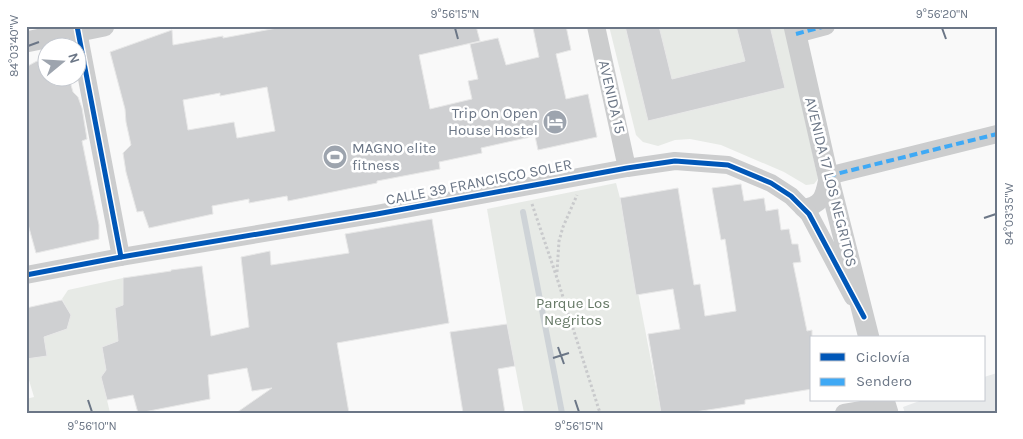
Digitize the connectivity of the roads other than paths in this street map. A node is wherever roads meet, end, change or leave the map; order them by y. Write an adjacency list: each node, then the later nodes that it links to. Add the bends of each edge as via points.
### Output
1 (104, 26): 4 (street)
2 (596, 26): 8 (street, AVENIDA 15)
3 (826, 26): 5 (street)
4 (78, 29): 6 (street); 11 (street)
5 (795, 30): 9 (street, AVENIDA 17 LOS NEGRITOS)
6 (26, 42)
7 (997, 134): 9 (street)
8 (628, 168): 10 (street, CALLE 39 FRANCISCO SOLER, via 675,160 728,165 771,183); 11 (street, CALLE 39 FRANCISCO SOLER)
9 (828, 176): 10 (street, via 824,195 818,203); 13 (street, AVENIDA 17 LOS NEGRITOS)
10 (803, 208): 13 (street, CALLE 39 FRANCISCO SOLER)
11 (122, 257): 12 (street, CALLE 39 FRANCISCO SOLER)
12 (26, 276)
13 (864, 317): 14 (street, AVENIDA 17 LOS NEGRITOS)
14 (869, 336)
15 (886, 406): 16 (street)
16 (844, 413)

